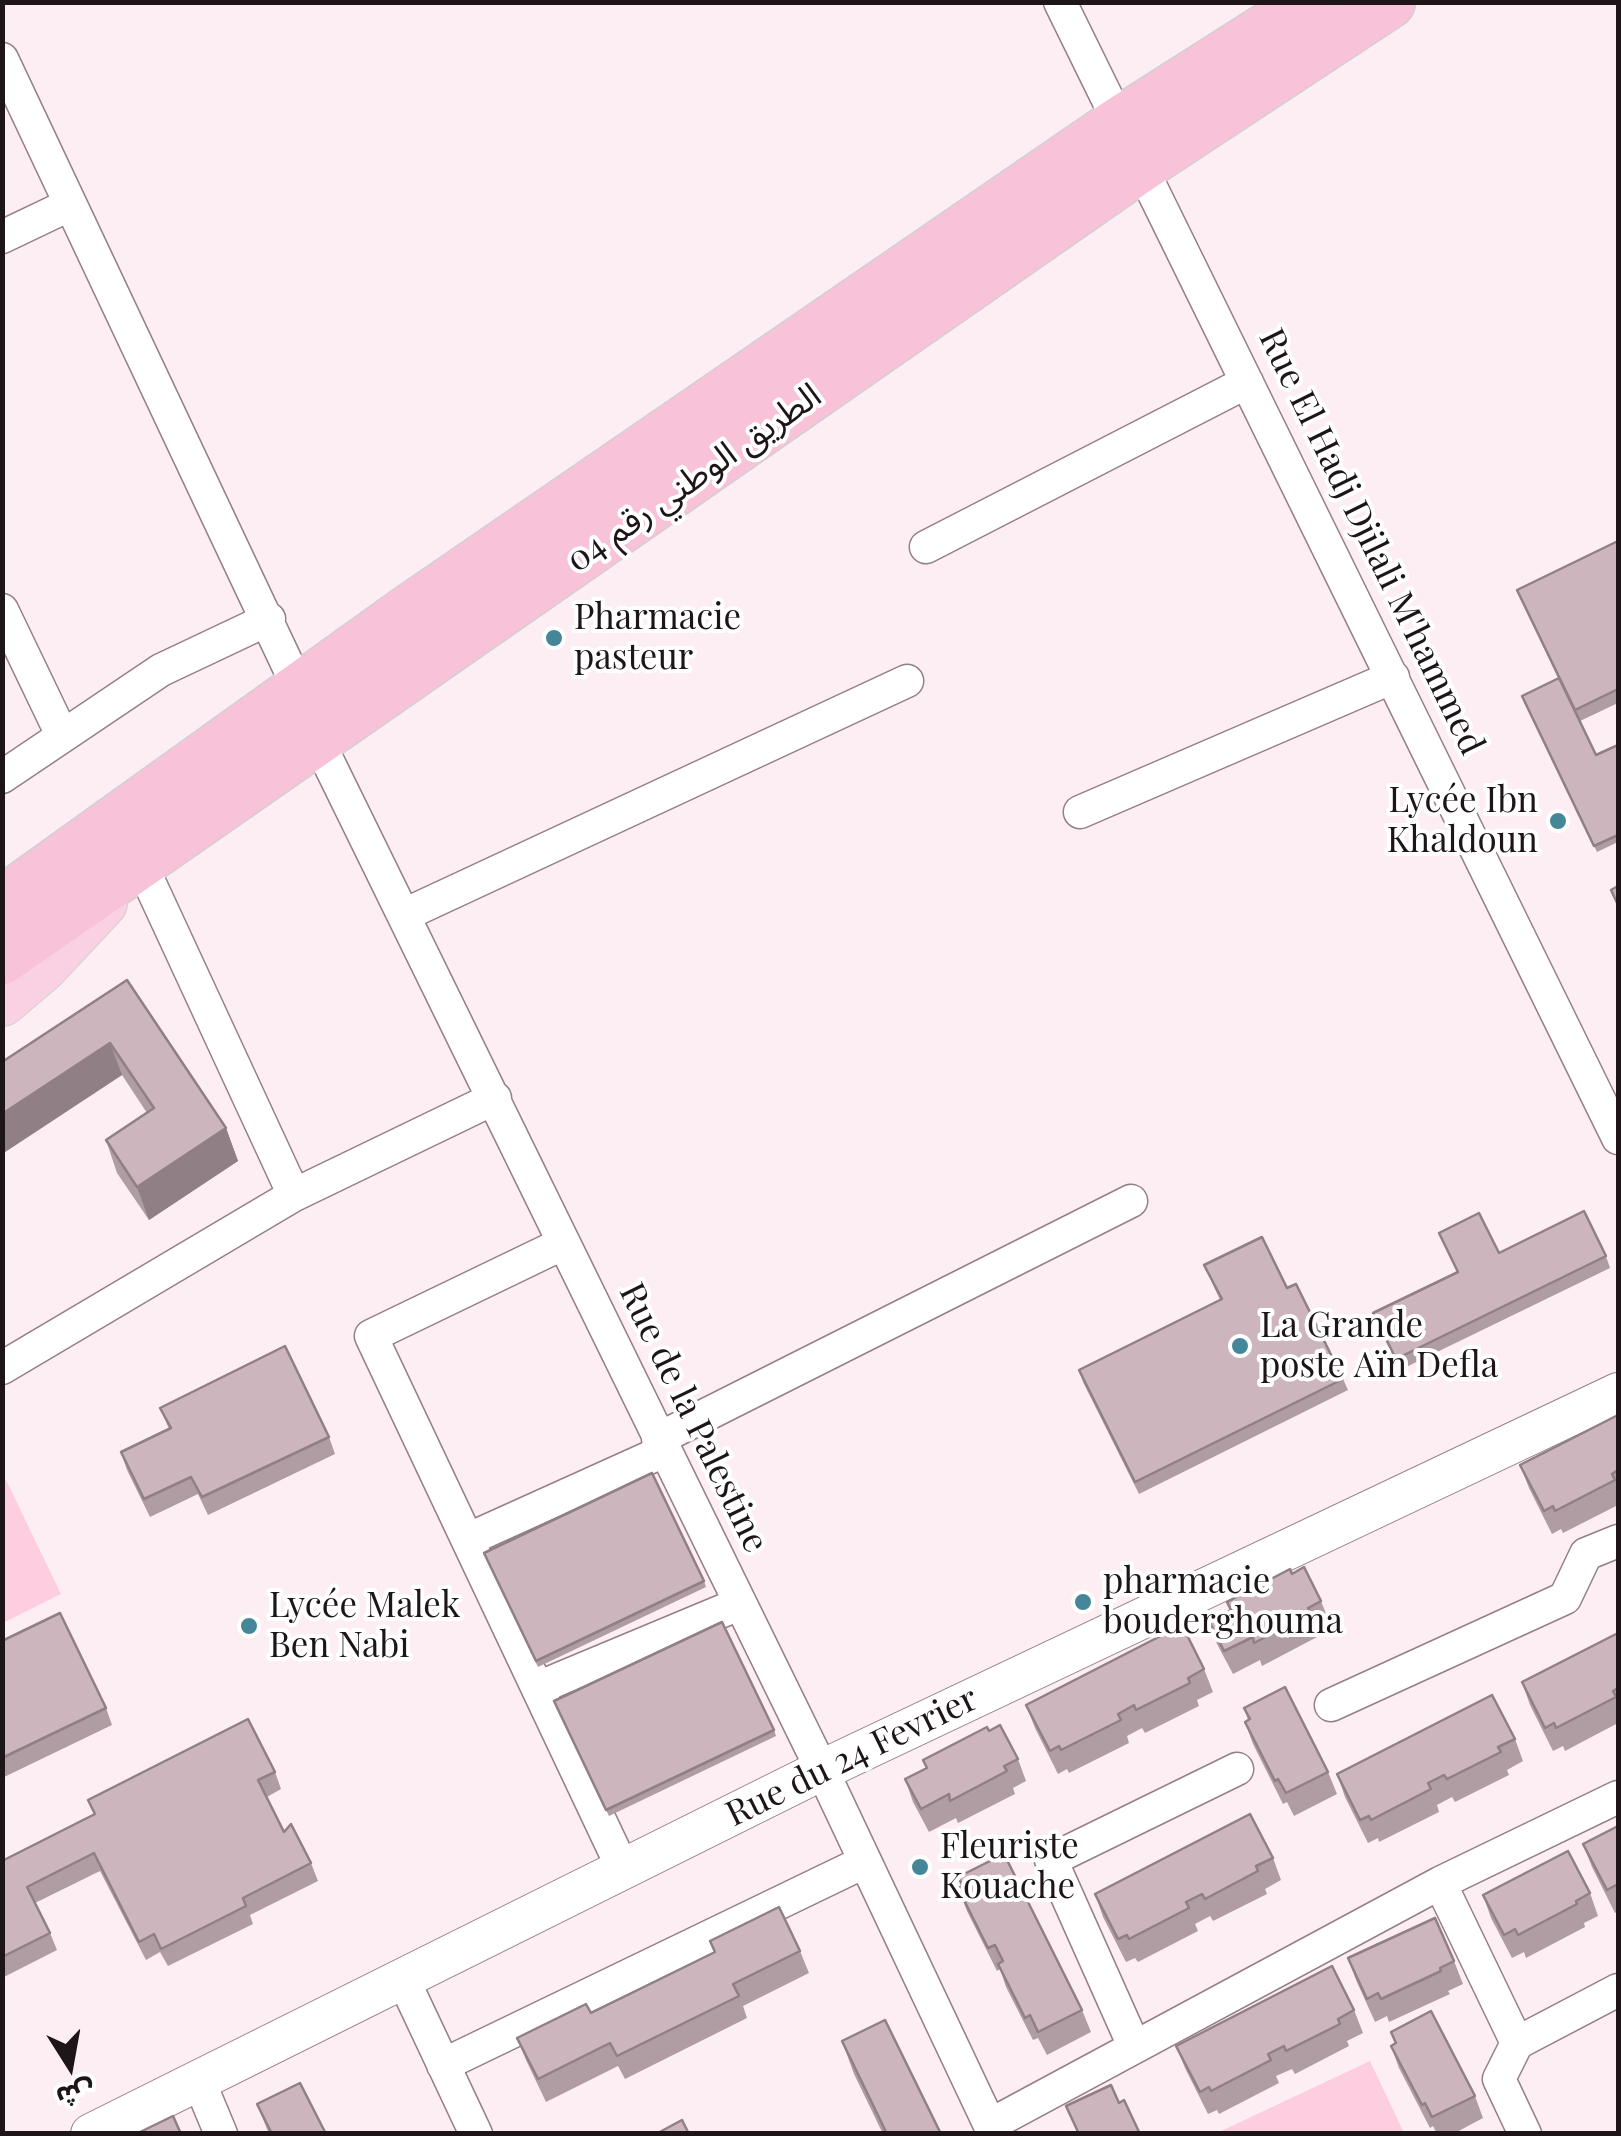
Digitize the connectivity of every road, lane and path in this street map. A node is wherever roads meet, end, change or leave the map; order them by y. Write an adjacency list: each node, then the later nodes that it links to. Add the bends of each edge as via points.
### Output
1 (1060, 2): 5 (street, Rue El Hadj Djilali M'hammed)
2 (1310, 2): 5 (highway, الطريق الوطني رقم 04)
3 (1389, 2): 5 (highway, الطريق الوطني رقم 04)
4 (2, 58): 6 (street, Rue de la Palestine)
5 (1121, 127): 8 (street, Rue El Hadj Djilali M'hammed); 14 (highway, الطريق الوطني رقم 04)
6 (69, 204): 7 (street); 11 (street, Rue de la Palestine)
7 (2, 238)
8 (1247, 382): 9 (street); 12 (street, Rue El Hadj Djilali M'hammed)
9 (926, 547)
10 (2, 610): 15 (street)
11 (269, 619): 14 (street, Rue de la Palestine); 15 (street, via 161,670)
12 (1392, 677): 18 (street); 26 (street, Rue El Hadj Djilali M'hammed)
13 (907, 681): 22 (street)
14 (309, 715): 17 (highway, الطريق الوطني رقم 04); 19 (highway, الطريق الوطني رقم 04); 22 (street, Rue de la Palestine)
15 (62, 735): 16 (street)
16 (2, 777)
17 (167, 784): 20 (main road); 21 (highway, الطريق الوطني رقم 04)
18 (1080, 812)
19 (139, 860): 23 (highway, الطريق الوطني رقم 04); 24 (main road, via 42,968); 27 (street)
20 (2, 877)
21 (2, 903)
22 (404, 916): 25 (street, Rue de la Palestine)
23 (2, 958)
24 (2, 1002)
25 (495, 1098): 27 (street); 29 (street, Rue de la Palestine)
26 (1618, 1138)
27 (294, 1196): 30 (street)
28 (1131, 1201): 32 (street)
29 (564, 1244): 32 (street, Rue de la Palestine); 33 (street, via 371,1336)
30 (2, 1368)
31 (1618, 1393): 39 (street, Rue du 24 Fevrier)
32 (661, 1445): 33 (street); 35 (street, Rue de la Palestine)
33 (469, 1540): 36 (street)
34 (1618, 1541): 37 (street, via 1586,1554 1564,1598)
35 (739, 1604): 36 (street); 39 (street, Rue de la Palestine)
36 (540, 1687): 42 (street)
37 (1330, 1705)
38 (1237, 1769): 47 (street, via 1051,1860)
39 (822, 1770): 41 (street, Rue de la Palestine); 42 (street, Rue du 24 Fevrier)
40 (1618, 1797): 43 (street)
41 (864, 1862): 48 (street); 50 (street, Rue de la Palestine)
42 (623, 1869): 44 (street, Rue du 24 Fevrier)
43 (1440, 1883): 46 (street); 47 (street)
44 (403, 1979): 48 (street); 49 (street, Rue du 24 Fevrier)
45 (1618, 1990): 46 (street)
46 (1517, 2043): 54 (street, via 1499,2080)
47 (1134, 2046): 50 (street)
48 (443, 2064): 53 (street)
49 (198, 2079): 51 (street, Rue du 24 Fevrier); 52 (street)
50 (992, 2129)
51 (91, 2134)
52 (220, 2134)
53 (476, 2134)
54 (1525, 2134)

